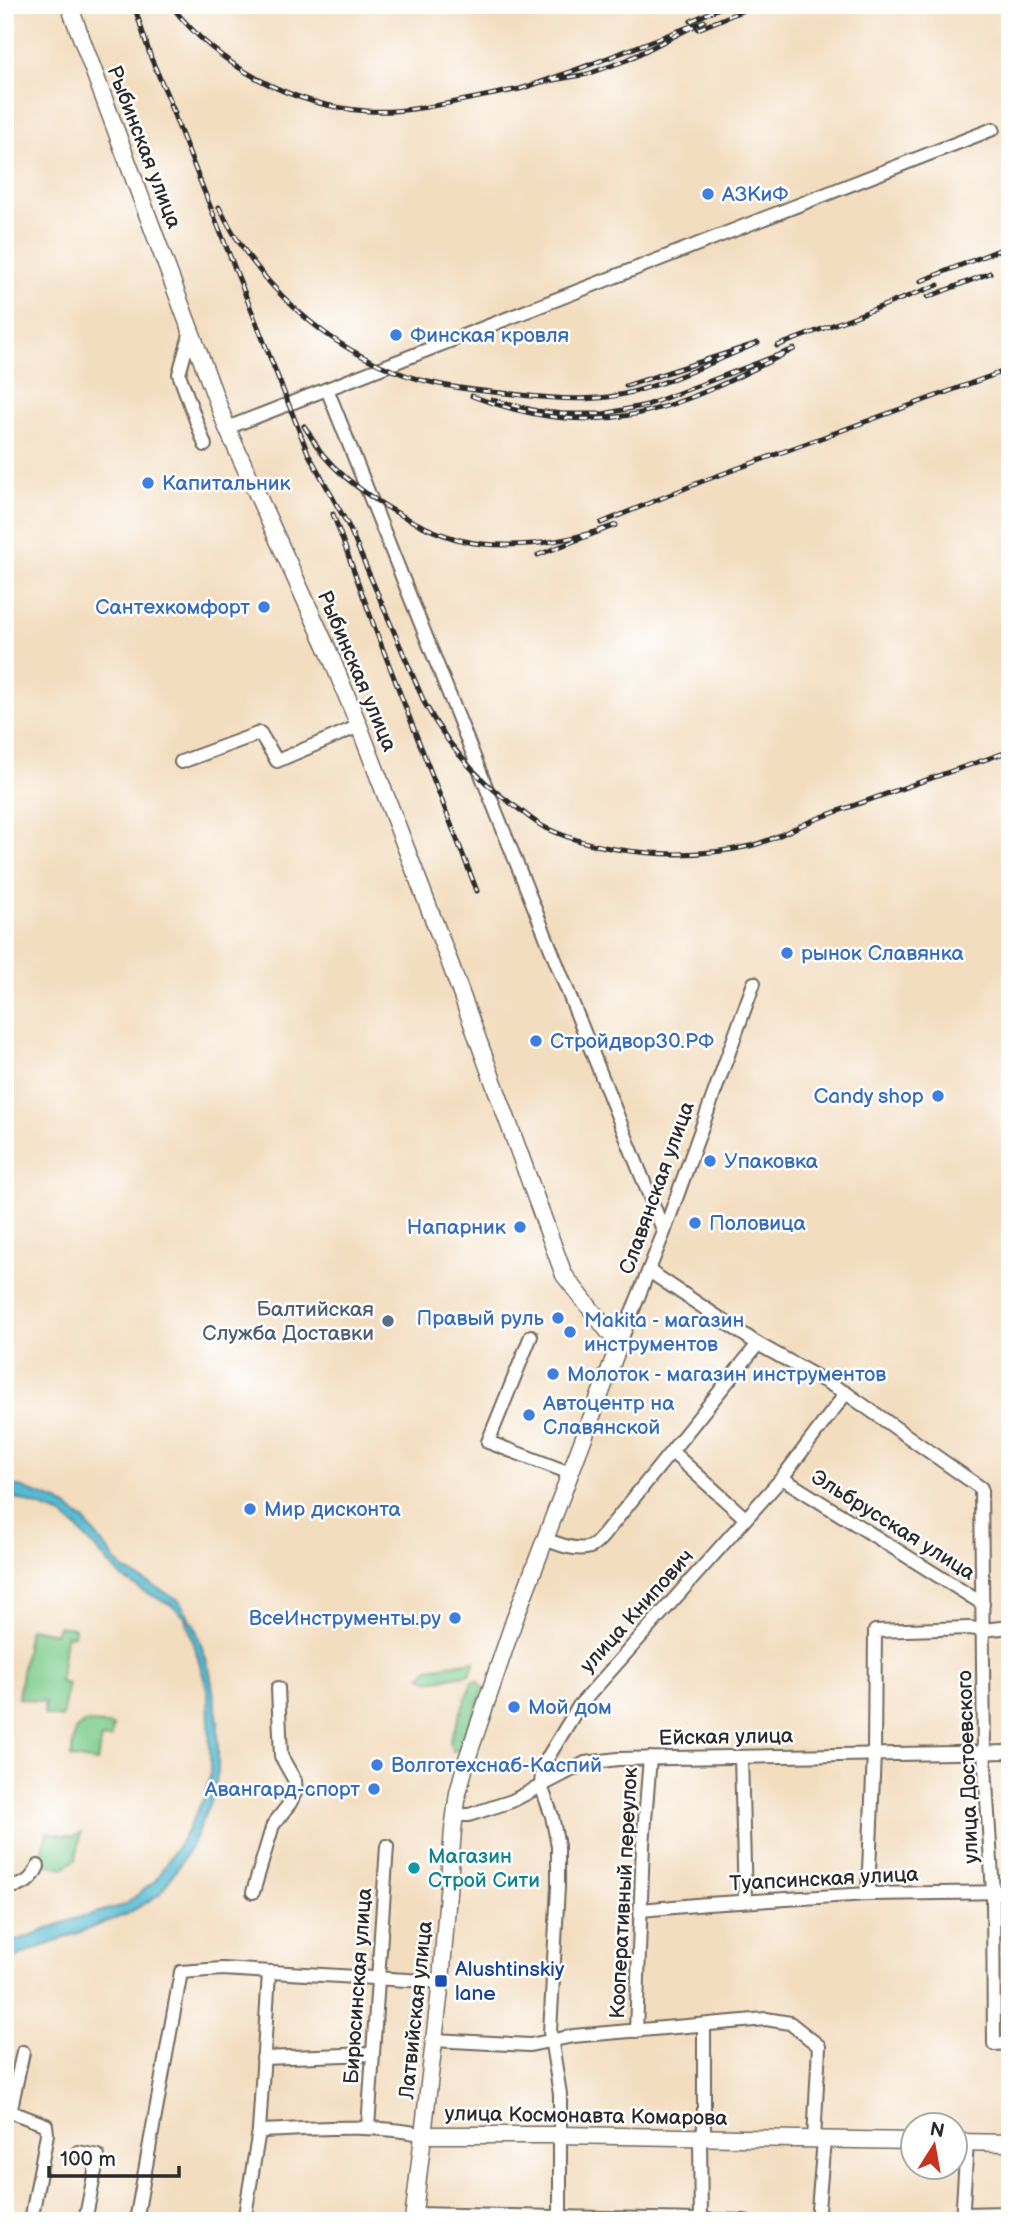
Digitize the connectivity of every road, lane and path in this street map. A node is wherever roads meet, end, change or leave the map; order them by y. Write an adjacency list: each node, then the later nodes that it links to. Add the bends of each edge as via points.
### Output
1 (69, 5): 3 (main road, Рыбинская улица)
2 (993, 129): 4 (street)
3 (191, 331): 5 (main road, Рыбинская улица); 6 (street, via 179,374)
4 (327, 389): 5 (street); 10 (street)
5 (227, 428): 7 (main road, Рыбинская улица)
6 (205, 445)
7 (359, 726): 8 (street, via 277,761 260,733); 14 (main road, Рыбинская улица, via 564,1275)
8 (181, 762)
9 (754, 983): 10 (street, Славянская улица)
10 (664, 1232): 11 (street, Славянская улица)
11 (649, 1271): 13 (street); 14 (street, Славянская улица)
12 (531, 1336): 17 (street, via 488,1442)
13 (758, 1344): 15 (street); 16 (street)
14 (619, 1345): 17 (main road, Славянская улица)
15 (846, 1393): 18 (street, улица Книпович); 21 (street, улица Достоевского, via 981,1488)
16 (673, 1452): 19 (street); 20 (street, via 591,1547)
17 (570, 1473): 20 (main road, Славянская улица)
18 (782, 1478): 19 (street, улица Книпович); 21 (street, Эльбрусская улица)
19 (745, 1518): 31 (street, улица Книпович, via 579,1706 548,1757)
20 (545, 1539): 30 (main road, Славянская улица)
21 (983, 1604): 23 (street, улица Достоевского)
22 (1010, 1627): 23 (street)
23 (983, 1630): 25 (street, улица Достоевского); 27 (street, via 875,1631)
24 (278, 1688): 36 (street, via 281,1756 296,1781 296,1791 273,1825)
25 (984, 1751): 26 (street, Ейская улица); 27 (street, Ейская улица); 38 (street, улица Достоевского)
26 (1010, 1752)
27 (874, 1753): 29 (street, Ейская улица); 39 (street)
28 (650, 1758): 29 (street, Ейская улица); 31 (street, Ейская улица, via 585,1763); 41 (street, Кооперативный переулок)
29 (741, 1758): 40 (street)
30 (466, 1762): 32 (main road, Латвийская улица)
31 (541, 1786): 32 (street, Ейская улица, via 491,1810); 48 (street, via 558,1846)
32 (454, 1815): 44 (main road, Латвийская улица)
33 (387, 1846): 43 (street, Бирюсинская улица)
34 (38, 1866): 35 (street, via 24,1884)
35 (5, 1886)
36 (253, 1892)
37 (1010, 1892): 38 (street, Туапсинская улица)
38 (993, 1893): 39 (street, Туапсинская улица); 49 (street, улица Достоевского, via 994,2045)
39 (869, 1894): 40 (street, Туапсинская улица)
40 (745, 1901): 41 (street, Туапсинская улица)
41 (641, 1910): 46 (street, Кооперативный переулок)
42 (269, 1973): 43 (street); 52 (street); 71 (street, via 181,1972)
43 (380, 1979): 44 (street); 51 (street, Бирюсинская улица)
44 (441, 1982): 47 (main road, Латвийская улица)
45 (704, 2025): 46 (street); 57 (street); 58 (street, via 766,2019 790,2023 819,2046)
46 (636, 2031): 48 (street)
47 (434, 2040): 48 (street); 55 (main road, Латвийская улица)
48 (551, 2042): 56 (street, via 560,2094)
49 (1010, 2043)
50 (23, 2052): 69 (street, via 10,2108 46,2124 47,2134)
51 (372, 2054): 52 (street); 53 (street, Бирюсинская улица)
52 (263, 2058): 54 (street)
53 (368, 2128): 54 (street, улица Космонавта Комарова); 55 (street, улица Космонавта Комарова)
54 (259, 2131): 72 (street)
55 (425, 2135): 56 (main road, улица Космонавта Комарова); 65 (main road, Латвийская улица)
56 (558, 2135): 57 (main road, улица Космонавта Комарова); 67 (street)
57 (702, 2138): 58 (main road, улица Космонавта Комарова); 68 (street)
58 (819, 2140): 59 (main road, улица Космонавта Комарова); 74 (street)
59 (900, 2141)
60 (970, 2142): 61 (main road)
61 (1010, 2143)
62 (78, 2152): 70 (street, via 99,2156)
63 (962, 2180): 66 (street)
64 (1010, 2213): 66 (street)
65 (414, 2217): 67 (street)
66 (963, 2217)
67 (559, 2219): 68 (street)
68 (701, 2220): 73 (street)
69 (31, 2221)
70 (85, 2221)
71 (136, 2221)
72 (244, 2221)
73 (745, 2221)
74 (817, 2221)

